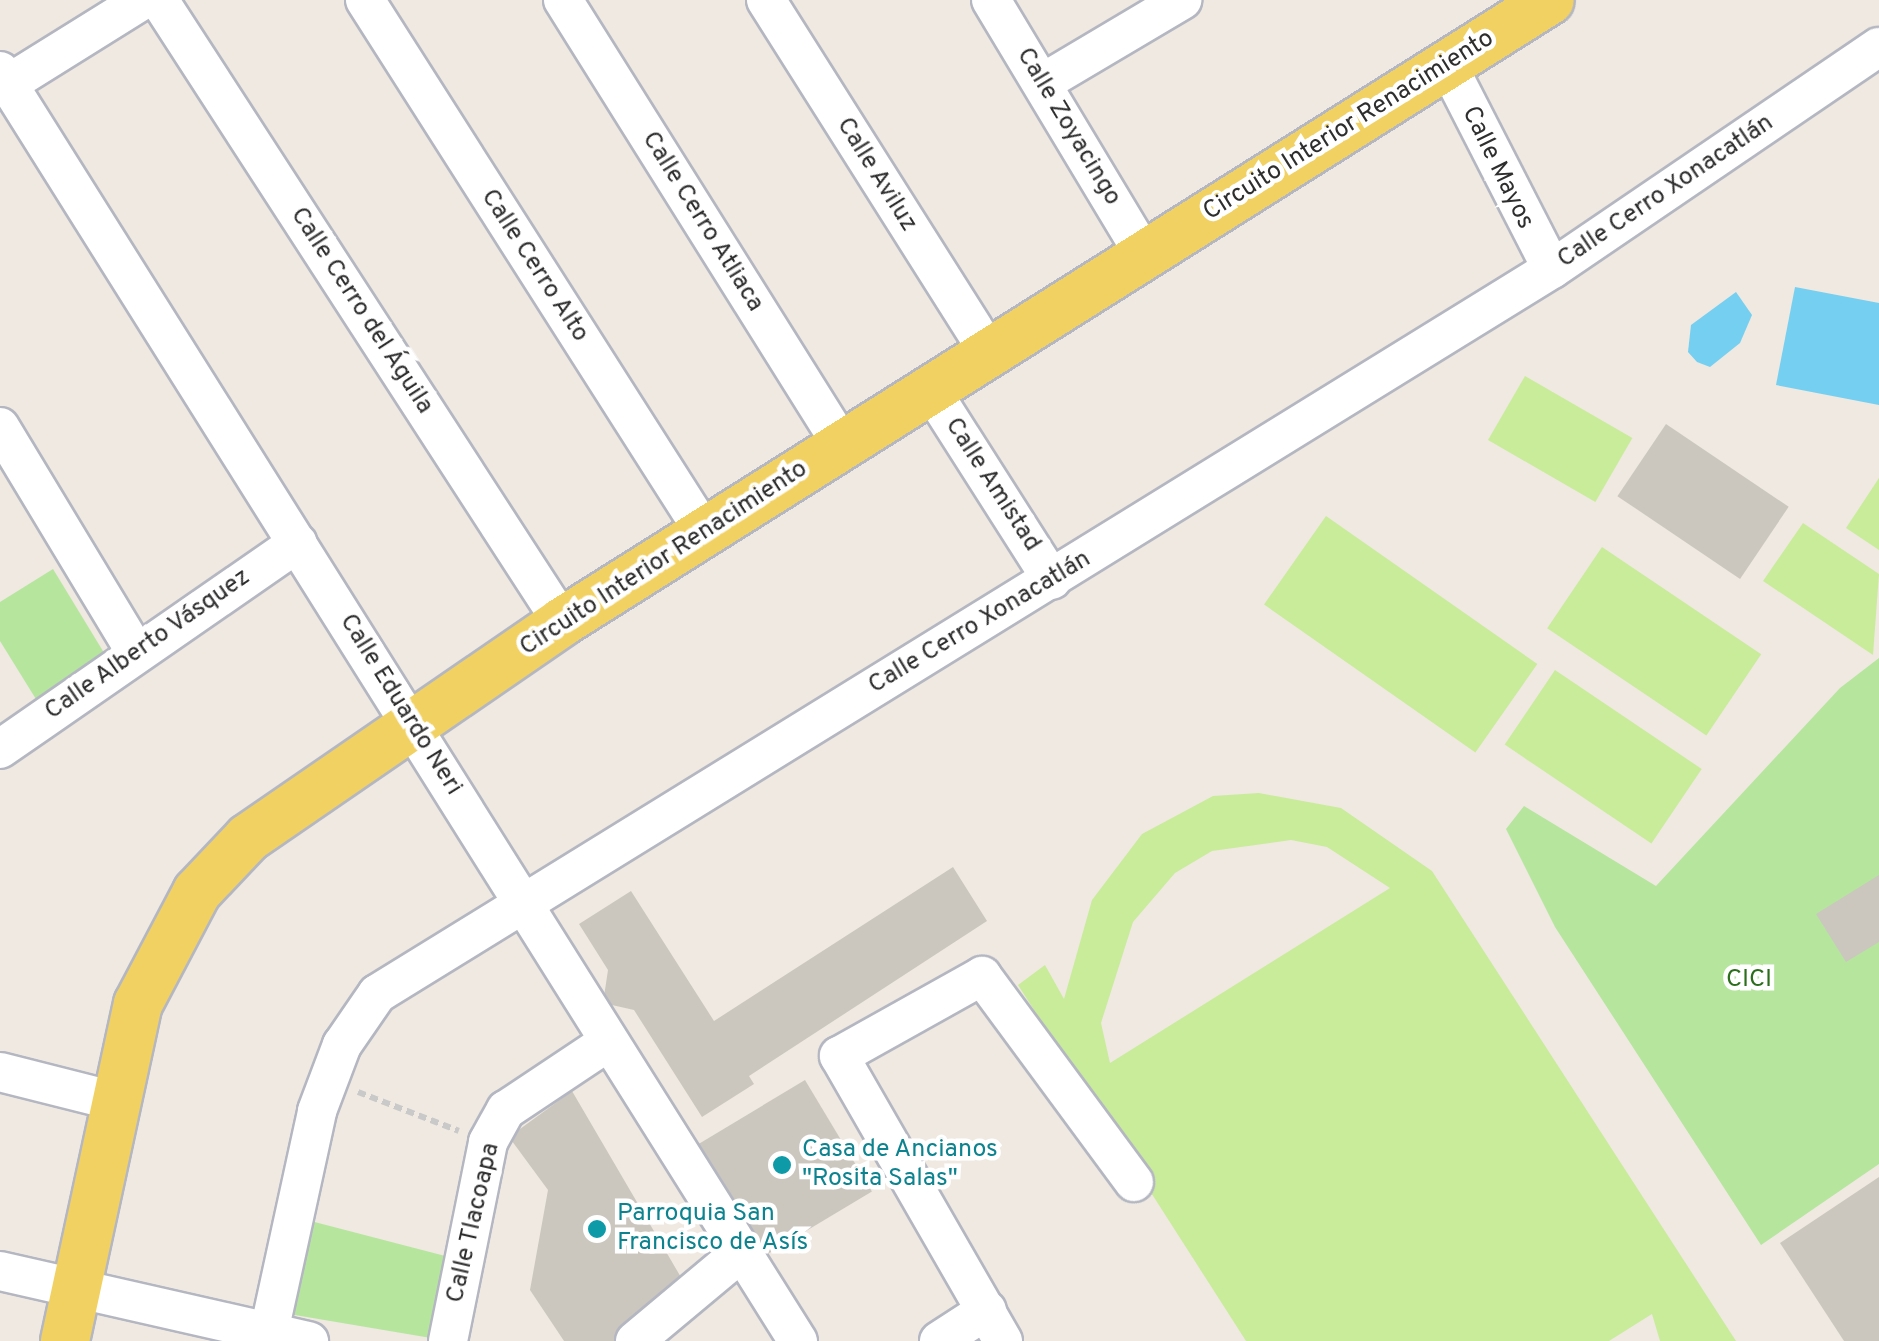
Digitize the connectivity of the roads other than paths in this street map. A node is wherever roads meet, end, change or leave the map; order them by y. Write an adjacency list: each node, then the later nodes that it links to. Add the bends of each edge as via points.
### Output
1 (143, 0): 11 (street)
2 (160, 0): 22 (street, Calle Cerro del Águila)
3 (364, 0): 19 (street, Calle Cerro Alto)
4 (563, 0): 18 (street, Calle Cerro Atliaca)
5 (766, 0): 15 (street, Calle Aviluz)
6 (991, 0): 12 (street, Calle Zoyacingo)
7 (1550, 0): 10 (main road, Circuito Interior Renacimiento)
8 (1162, 5): 12 (street)
9 (1879, 48): 14 (street, Calle Cerro Xonacatlán)
10 (1446, 64): 13 (main road, Circuito Interior Renacimiento); 14 (street, Calle Mayos)
11 (4, 77): 20 (street, Calle Eduardo Neri)
12 (1044, 82): 13 (street, Calle Zoyacingo)
13 (1144, 255): 15 (main road, Circuito Interior Renacimiento)
14 (1552, 268): 21 (street, Calle Cerro Xonacatlán)
15 (987, 349): 16 (main road, Circuito Interior Renacimiento)
16 (930, 390): 18 (main road, Circuito Interior Renacimiento); 21 (street, Calle Amistad)
17 (0, 427): 23 (street)
18 (842, 445): 19 (main road, Circuito Interior Renacimiento)
19 (704, 532): 22 (main road, Circuito Interior Renacimiento)
20 (298, 543): 23 (street, Calle Alberto Vásquez); 24 (street, Calle Eduardo Neri)
21 (1052, 580): 26 (street, Calle Cerro Xonacatlán)
22 (562, 622): 24 (main road, Circuito Interior Renacimiento)
23 (135, 651): 25 (street, Calle Alberto Vásquez)
24 (417, 724): 26 (street, Calle Eduardo Neri); 29 (main road, Circuito Interior Renacimiento, via 248,838 197,892 138,1004)
25 (0, 750)
26 (517, 902): 27 (street, Calle Eduardo Neri); 35 (street, Calle Cerro Xonacatlán, via 377,994 328,1080)
27 (608, 1042): 31 (street, Calle Eduardo Neri); 38 (street, Calle Tlacoapa, via 506,1110 488,1142)
28 (0, 1072): 29 (street)
29 (115, 1101): 33 (main road, Circuito Interior Renacimiento)
30 (1134, 1182): 34 (street, via 982,976 839,1056)
31 (738, 1255): 39 (street); 40 (street, Calle Eduardo Neri)
32 (0, 1272): 33 (street)
33 (76, 1289): 35 (street); 36 (main road, Circuito Interior Renacimiento)
34 (995, 1325): 41 (street)
35 (269, 1332): 37 (street)
36 (65, 1341)
37 (309, 1341)
38 (448, 1341)
39 (635, 1341)
40 (798, 1341)
41 (938, 1341)

